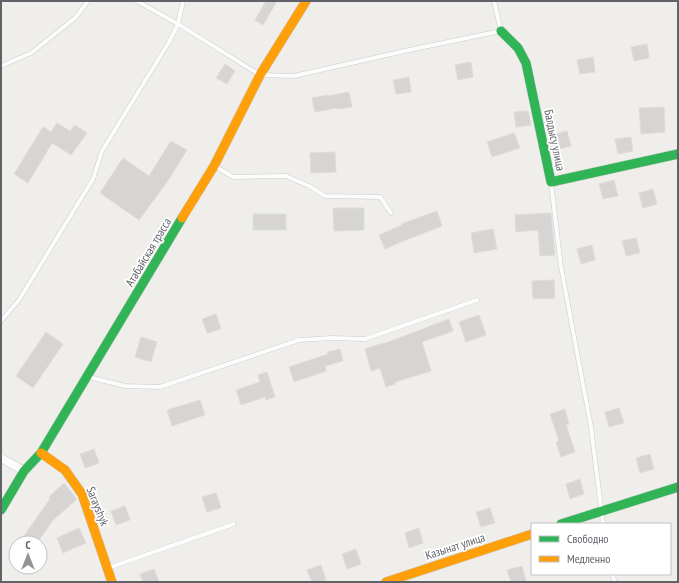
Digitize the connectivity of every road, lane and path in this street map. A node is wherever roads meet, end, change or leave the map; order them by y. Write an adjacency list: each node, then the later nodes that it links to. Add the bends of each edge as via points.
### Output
1 (88, 1): 8 (lane, via 75,18 31,53)
2 (137, 1): 6 (lane)
3 (183, 1): 6 (lane)
4 (306, 1): 9 (street, Атабайская трасса)
5 (494, 1): 7 (lane)
6 (178, 24): 9 (lane); 15 (lane, via 102,151 93,179 19,300)
7 (501, 31): 9 (lane, via 294,76); 12 (street, Балдысу улица, via 518,48 526,63)
8 (1, 66)
9 (260, 75): 11 (street, Атабайская трасса)
10 (678, 154): 12 (street, Балдысу улица)
11 (214, 166): 13 (lane, via 233,177 286,176 325,196 380,197); 16 (street, Атабайская трасса)
12 (551, 182): 22 (lane, via 561,267 592,427)
13 (391, 213)
14 (477, 300): 16 (lane, via 365,339 299,340 160,387 125,386)
15 (1, 321)
16 (87, 376): 17 (street, Атабайская трасса)
17 (41, 453): 19 (street, Атабайская трасса); 27 (street, Sarayshyk, via 65,470 82,494)
18 (1, 458): 19 (street)
19 (24, 471): 21 (street, Атабайская трасса)
20 (678, 487): 22 (street)
21 (1, 510)
22 (602, 511): 23 (street); 24 (lane)
23 (564, 523)
24 (603, 523)
25 (234, 524): 27 (lane)
26 (531, 534): 29 (street, Казынат улица)
27 (107, 568): 28 (street, Sarayshyk)
28 (112, 582)
29 (386, 582)

